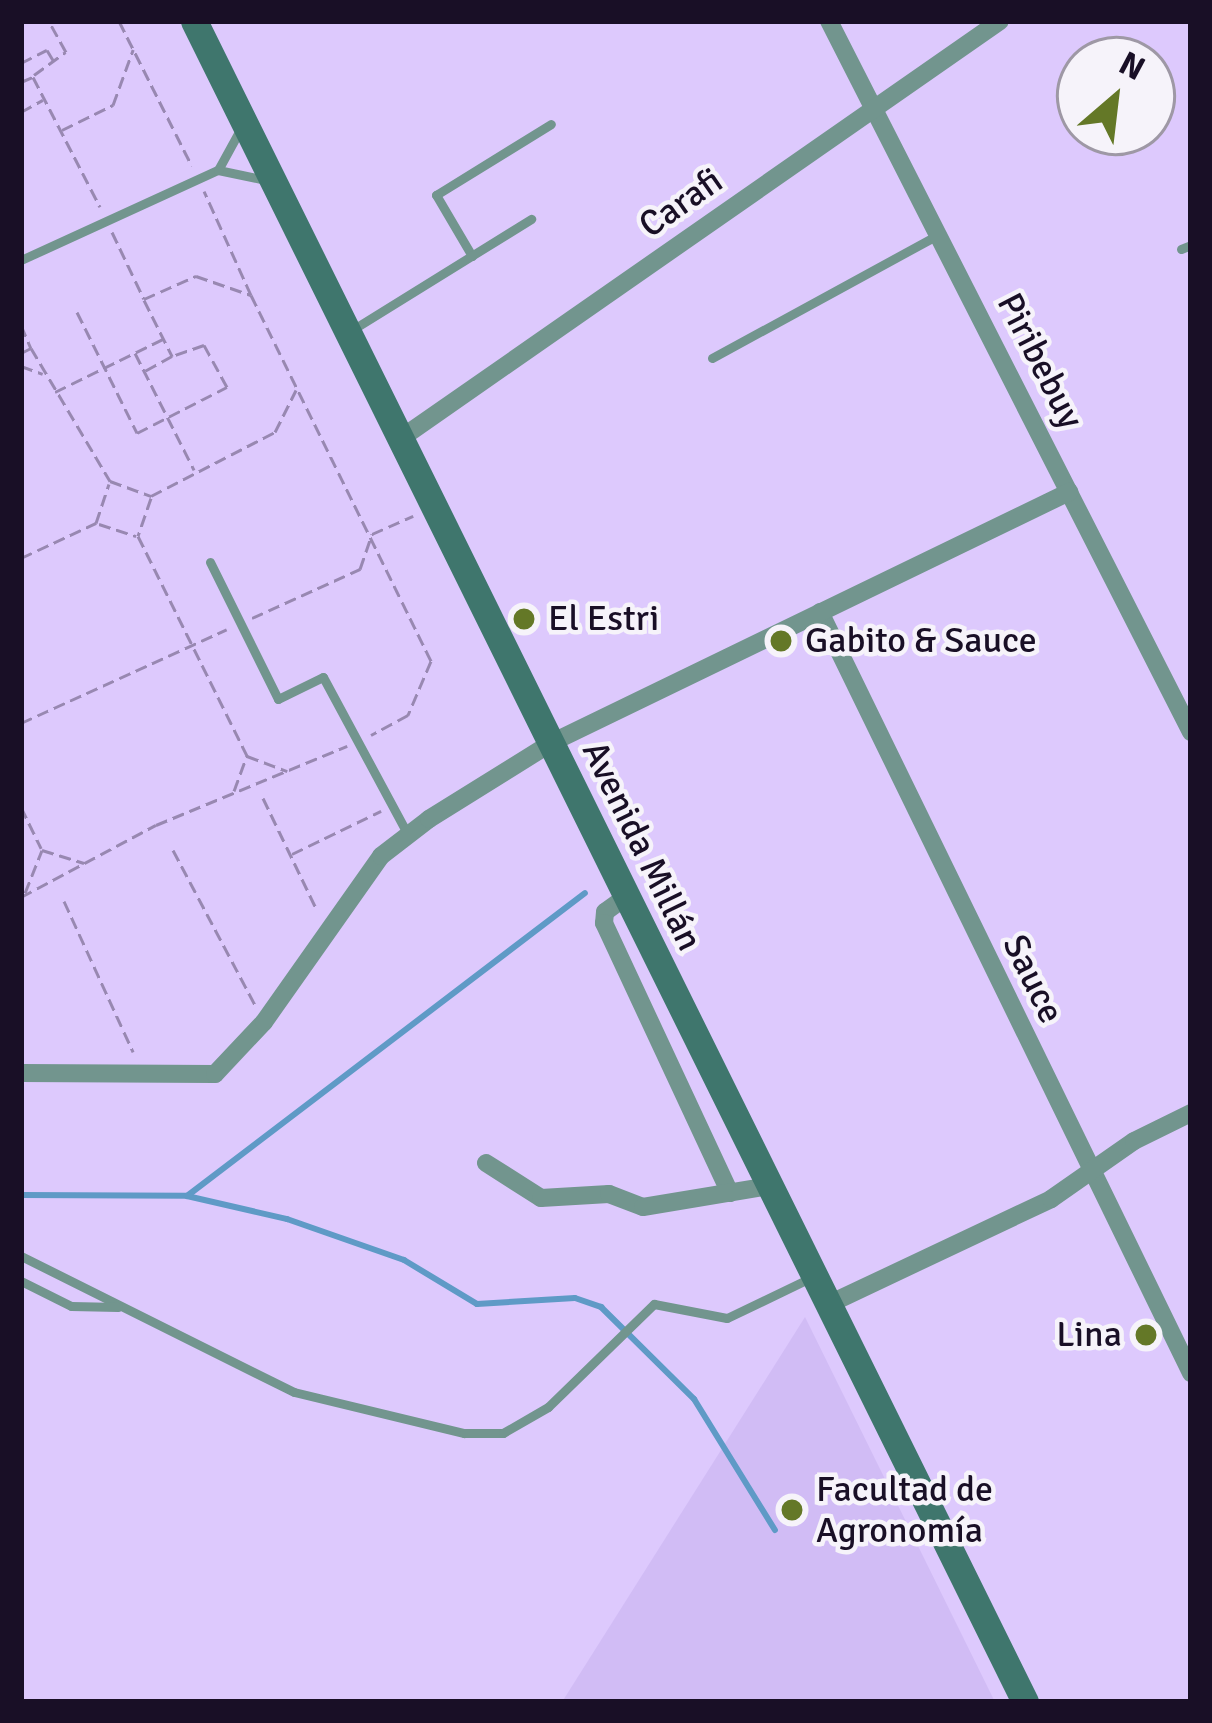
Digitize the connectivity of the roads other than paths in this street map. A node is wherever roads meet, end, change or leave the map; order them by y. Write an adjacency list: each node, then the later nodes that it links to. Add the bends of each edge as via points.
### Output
1 (194, 21): 5 (main road, Avenida Millán)
2 (829, 21): 4 (street, Piribebuy)
3 (1000, 21): 4 (street, Carafi)
4 (874, 109): 10 (street, Piribebuy); 15 (street, Carafi)
5 (244, 123): 7 (lane); 8 (main road, Avenida Millán)
6 (551, 124): 11 (lane, via 436,195)
7 (218, 170): 8 (lane); 12 (lane)
8 (271, 181): 13 (main road, Avenida Millán)
9 (531, 219): 11 (lane)
10 (938, 235): 14 (lane); 16 (street, Piribebuy)
11 (472, 256): 13 (lane)
12 (21, 260)
13 (347, 333): 15 (main road, Avenida Millán)
14 (712, 358)
15 (400, 439): 20 (main road, Avenida Millán)
16 (1069, 492): 18 (street); 19 (street, Piribebuy)
17 (210, 562): 21 (lane, via 278,699 323,677)
18 (820, 612): 20 (street); 26 (street, Sauce)
19 (1191, 732)
20 (550, 743): 21 (street); 22 (main road, Avenida Millán)
21 (409, 835): 23 (street, via 381,856 264,1022 214,1074)
22 (627, 896): 27 (main road, Avenida Millán); 28 (street, via 605,911 604,923)
23 (21, 1073)
24 (1191, 1113): 26 (street)
25 (486, 1163): 28 (street, via 541,1198 609,1194 643,1207)
26 (1088, 1170): 32 (street, via 1051,1199); 34 (street, Sauce)
27 (768, 1186): 28 (street); 30 (main road, Avenida Millán)
28 (730, 1193)
29 (21, 1256): 33 (lane)
30 (813, 1277): 32 (main road, Avenida Millán); 33 (lane, via 727,1318 661,1303 628,1323 548,1407 503,1433 464,1432 294,1392)
31 (21, 1280): 33 (lane, via 71,1306)
32 (827, 1305): 35 (main road, Avenida Millán)
33 (122, 1307)
34 (1191, 1372)
35 (1025, 1702)

